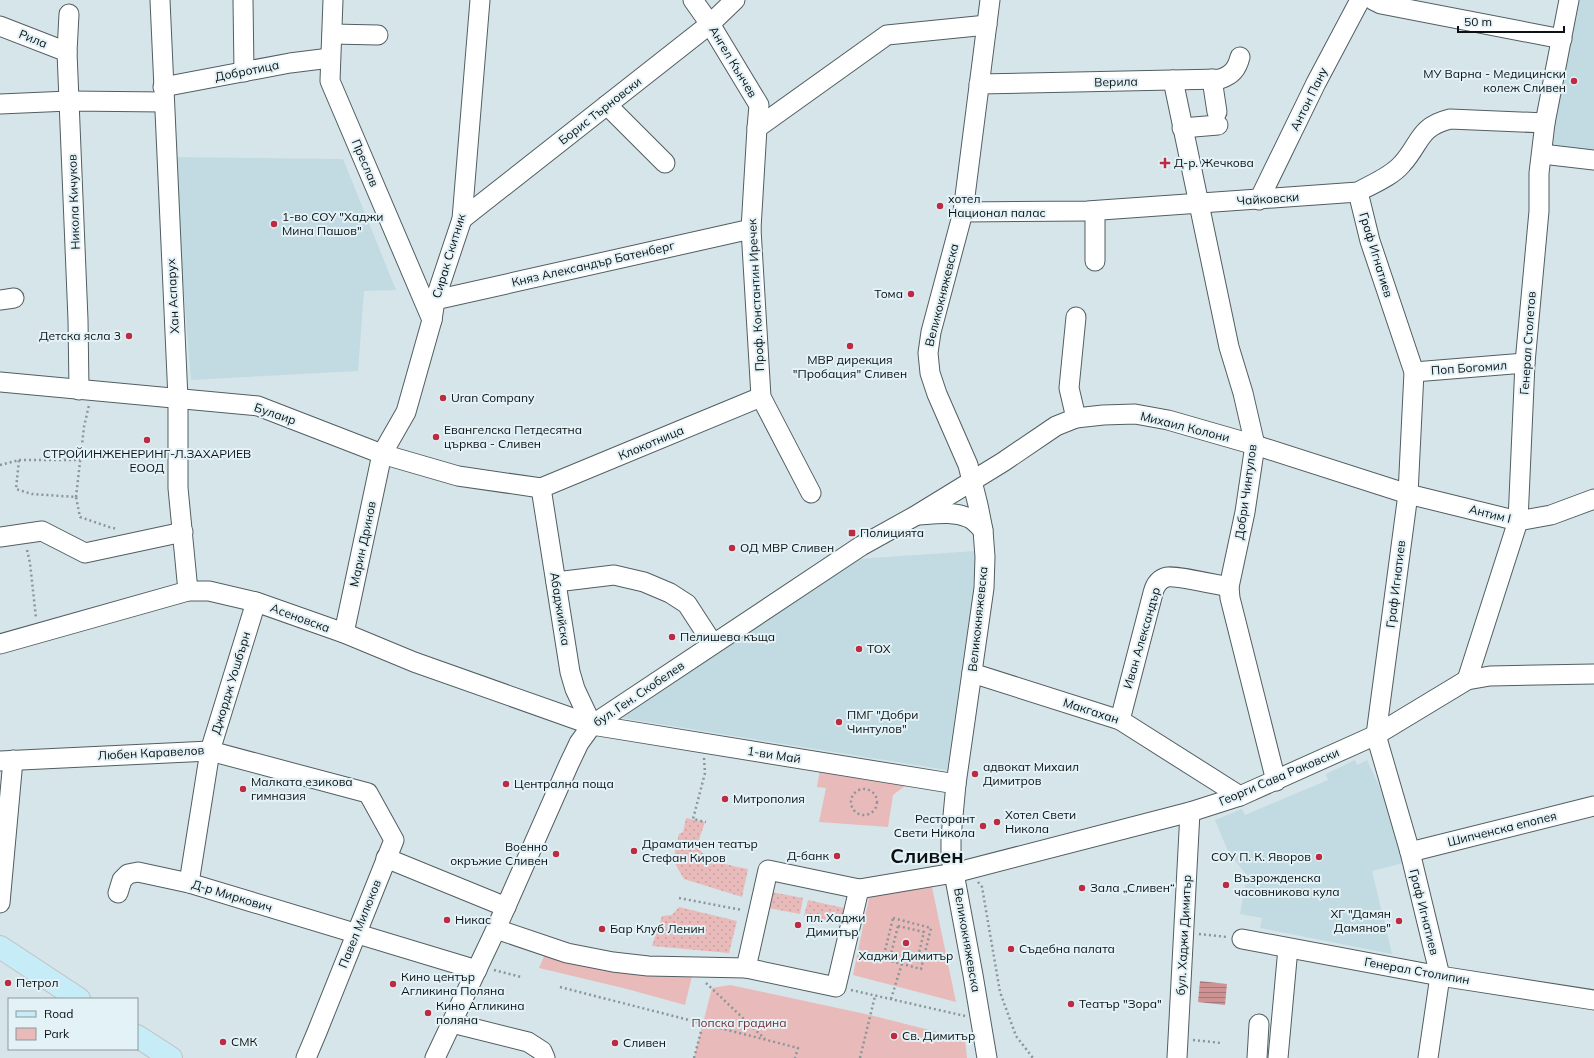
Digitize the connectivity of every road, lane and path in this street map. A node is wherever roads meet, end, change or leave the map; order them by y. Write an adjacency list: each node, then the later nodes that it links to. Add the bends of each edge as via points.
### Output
1 (160, 0): 25 (street, Хан Аспарух)
2 (243, 0): 21 (street)
3 (333, 0): 15 (street, Преслав)
4 (480, 0): 40 (street, Сирак Скитник)
5 (693, 0): 12 (street, Ангел Кънчев)
6 (736, 0): 12 (street, Борис Търновски)
7 (990, 0): 13 (street, Великокняжевска)
8 (1360, 0): 36 (street, Антон Пану)
9 (1373, 0): 17 (street, via 1381,4)
10 (1569, 0): 17 (street, Генерал Столетов)
11 (69, 14): 18 (street, Никола Кичуков)
12 (710, 24): 28 (street, Борис Търновски); 30 (street, Ангел Кънчев, via 759,105)
13 (987, 25): 24 (street, Великокняжевска); 30 (street, via 887,35)
14 (0, 26): 18 (street, Рила)
15 (332, 34): 16 (street); 20 (street, Преслав)
16 (378, 35)
17 (1562, 39): 29 (street, Генерал Столетов)
18 (67, 52): 26 (street, Никола Кичуков)
19 (1240, 57): 23 (street, Верила, via 1234,72 1220,80)
20 (330, 58): 21 (street, Добротица); 45 (street, Преслав, via 330,81)
21 (244, 72): 25 (street, Добротица)
22 (1173, 80): 23 (street, Верила); 24 (street, Верила); 31 (street, Добри Чинтулов)
23 (1212, 80): 31 (street, via 1218,118)
24 (979, 84): 39 (street, Великокняжевска)
25 (163, 94): 26 (street, Добротица); 51 (street, Хан Аспарух)
26 (69, 101): 27 (street, Добротица); 49 (street, Никола Кичуков, via 78,320)
27 (0, 104)
28 (607, 105): 34 (street); 40 (street, Борис Търновски)
29 (1545, 123): 32 (street, Генерал Столетов); 35 (street, Чайковски, via 1450,119 1438,122 1428,129 1402,165)
30 (757, 128): 41 (street, Проф. Константин Иречек)
31 (1182, 128): 37 (street, Добри Чинтулов)
32 (1542, 154): 33 (street); 46 (street, Генерал Столетов)
33 (1594, 160)
34 (665, 163)
35 (1358, 192): 36 (street, Чайковски); 47 (street, Граф Игнатиев, via 1370,241)
36 (1259, 200): 37 (street, Чайковски)
37 (1198, 203): 38 (street, Чайковски); 53 (street, Добри Чинтулов, via 1229,347)
38 (1094, 211): 39 (street, Чайковски); 42 (street)
39 (963, 212): 58 (street, Великокняжевска, via 931,332 928,353 930,373 937,394)
40 (462, 219): 43 (street, Сирак Скитник)
41 (751, 229): 43 (street, Княз Александър Батенберг); 50 (street, Проф. Константин Иречек)
42 (1095, 260)
43 (435, 300): 45 (street, Сирак Скитник)
44 (1076, 317): 52 (street, via 1069,388)
45 (432, 320): 54 (street, Сирак Скитник, via 406,412)
46 (1525, 363): 47 (street, Поп Богомил); 65 (street, Генерал Столетов)
47 (1414, 372): 61 (street, Граф Игнатиев)
48 (0, 382): 49 (street, Булаир)
49 (85, 391): 51 (street, Булаир); 56 (path)
50 (761, 397): 59 (street, Клокотница); 60 (street, Проф. Константин Иречек)
51 (178, 399): 54 (street, Булаир, via 258,406); 68 (street, Хан Аспарух, via 178,488)
52 (1076, 418): 53 (street, Михаил Колони, via 1134,414 1168,420); 58 (street, Михаил Колони, via 1050,430)
53 (1255, 445): 61 (street, Михаил Колони); 72 (street, Добри Чинтулов, via 1245,512)
54 (382, 454): 59 (street, Булаир, via 458,476); 76 (street, Марин Дринов)
55 (19, 460): 56 (path); 57 (path); 62 (path, via 16,489 32,494)
56 (80, 460): 62 (path)
57 (0, 465)
58 (972, 480): 64 (street, Михаил Колони); 67 (street, Великокняжевска)
59 (541, 488): 71 (street, Абаджийска)
60 (811, 492)
61 (1408, 494): 65 (street, Антим I); 84 (street, Граф Игнатиев)
62 (76, 498): 66 (path, via 80,516)
63 (1594, 499): 65 (street, Антим I, via 1551,515)
64 (915, 516): 67 (street, via 957,514 970,518); 78 (street, бул. Ген. Скобелев, via 862,546)
65 (1518, 521): 81 (street, Генерал Столетов)
66 (125, 530)
67 (983, 530): 79 (street, Великокняжевска, via 984,588)
68 (183, 532): 69 (street, via 85,553 42,531); 73 (street, Хан Аспарух)
69 (23, 534): 70 (street); 75 (path, via 30,563)
70 (0, 537)
71 (556, 582): 78 (street, via 614,576 644,582 670,593 687,604); 83 (street, Абаджийска, via 570,672)
72 (1229, 587): 82 (street, Иван Александър, via 1171,576 1157,583); 88 (street, Добри Чинтулов)
73 (188, 591): 74 (street, Асеновска, via 209,591); 75 (street, Асеновска)
74 (256, 602): 76 (street, Асеновска); 86 (street, Джордж Уошбърн)
75 (38, 633): 77 (street, Асеновска)
76 (344, 634): 83 (street, Асеновска, via 414,662)
77 (0, 644)
78 (713, 644): 83 (street, бул. Ген. Скобелев)
79 (972, 673): 82 (street, Макгахан); 89 (street, Великокняжевска)
80 (1594, 674): 81 (street, Георги Сава Раковски, via 1490,676)
81 (1467, 680): 84 (street, Георги Сава Раковски)
82 (1120, 720): 91 (street, Макгахан)
83 (592, 725): 85 (street, 1-ви Май); 104 (street, бул. Ген. Скобелев, via 579,743 569,764)
84 (1376, 735): 88 (street, Георги Сава Раковски); 96 (street, Граф Игнатиев)
85 (702, 744): 89 (street, 1-ви Май); 95 (path, via 705,773 693,819)
86 (210, 751): 87 (street, Любен Каравелов); 90 (street, Любен Каравелов); 99 (street, Джордж Уошбърн)
87 (6, 760): 103 (street)
88 (1276, 781): 91 (street, Георги Сава Раковски)
89 (956, 784): 98 (street, Великокняжевска, via 951,857)
90 (368, 793): 97 (street, Павел Милюков, via 394,840)
91 (1240, 796): 94 (street, Георги Сава Раковски)
92 (1594, 806): 96 (street, Шипченска епопея)
93 (872, 812): 93 (path, via 864,815 853,809 851,800 859,790 873,793 877,805)
94 (1190, 812): 98 (street, Георги Сава Раковски); 107 (street, бул. Хаджи Димитър)
95 (706, 822)
96 (1410, 852): 117 (street, Граф Игнатиев)
97 (386, 858): 104 (street); 108 (street, Павел Милюков)
98 (961, 872): 100 (street, Георги Сава Раковски); 125 (street, Великокняжевска); 141 (path, via 982,887 1000,992 1016,1036)
99 (189, 883): 101 (street, Д-р Миркович, via 138,872 128,874 122,880); 108 (street, Д-р Миркович)
100 (858, 888): 105 (street, via 768,870); 120 (street)
101 (118, 893)
102 (679, 898): 105 (path)
103 (0, 902)
104 (506, 907): 106 (street, бул. Ген. Скобелев)
105 (758, 914): 116 (street)
106 (496, 929): 114 (street, via 567,953 605,961); 115 (street, бул. Ген. Скобелев)
107 (1184, 932): 109 (path); 130 (street, бул. Хаджи Димитър)
108 (356, 934): 115 (street, Д-р Миркович); 134 (street, Павел Милюков)
109 (1242, 939): 111 (street, Генерал Столипин)
110 (0, 947): 122 (main road)
111 (1288, 948): 117 (street, Генерал Столипин); 144 (street)
112 (904, 957): 112 (path, via 890,954 898,926 924,932 917,961); 113 (path)
113 (902, 964): 113 (path, via 882,959 893,918 931,928 921,969); 123 (path)
114 (688, 967): 116 (street); 131 (path)
115 (478, 968): 118 (path); 126 (street, бул. Ген. Скобелев)
116 (746, 968): 120 (street)
117 (1440, 976): 124 (street, Генерал Столипин); 145 (street)
118 (521, 977)
119 (560, 987): 127 (path)
120 (836, 987): 121 (path)
121 (875, 996): 123 (path); 139 (path)
122 (77, 998)
123 (891, 999): 125 (path)
124 (1594, 1000)
125 (981, 1020): 140 (street, Великокняжевска)
126 (452, 1023): 135 (street, бул. Ген. Скобелев); 136 (street, via 528,1042 542,1051)
127 (703, 1024): 131 (path); 137 (path)
128 (1259, 1024): 143 (street)
129 (138, 1037): 133 (main road)
130 (1178, 1038): 132 (path); 142 (street, бул. Хаджи Димитър)
131 (765, 1040): 138 (path, via 798,1048)
132 (1221, 1043)
133 (171, 1058)
134 (306, 1058)
135 (435, 1058)
136 (545, 1058)
137 (694, 1058)
138 (795, 1058)
139 (860, 1058)
140 (987, 1058)
141 (1033, 1058)
142 (1177, 1058)
143 (1257, 1058)
144 (1278, 1058)
145 (1428, 1058)

